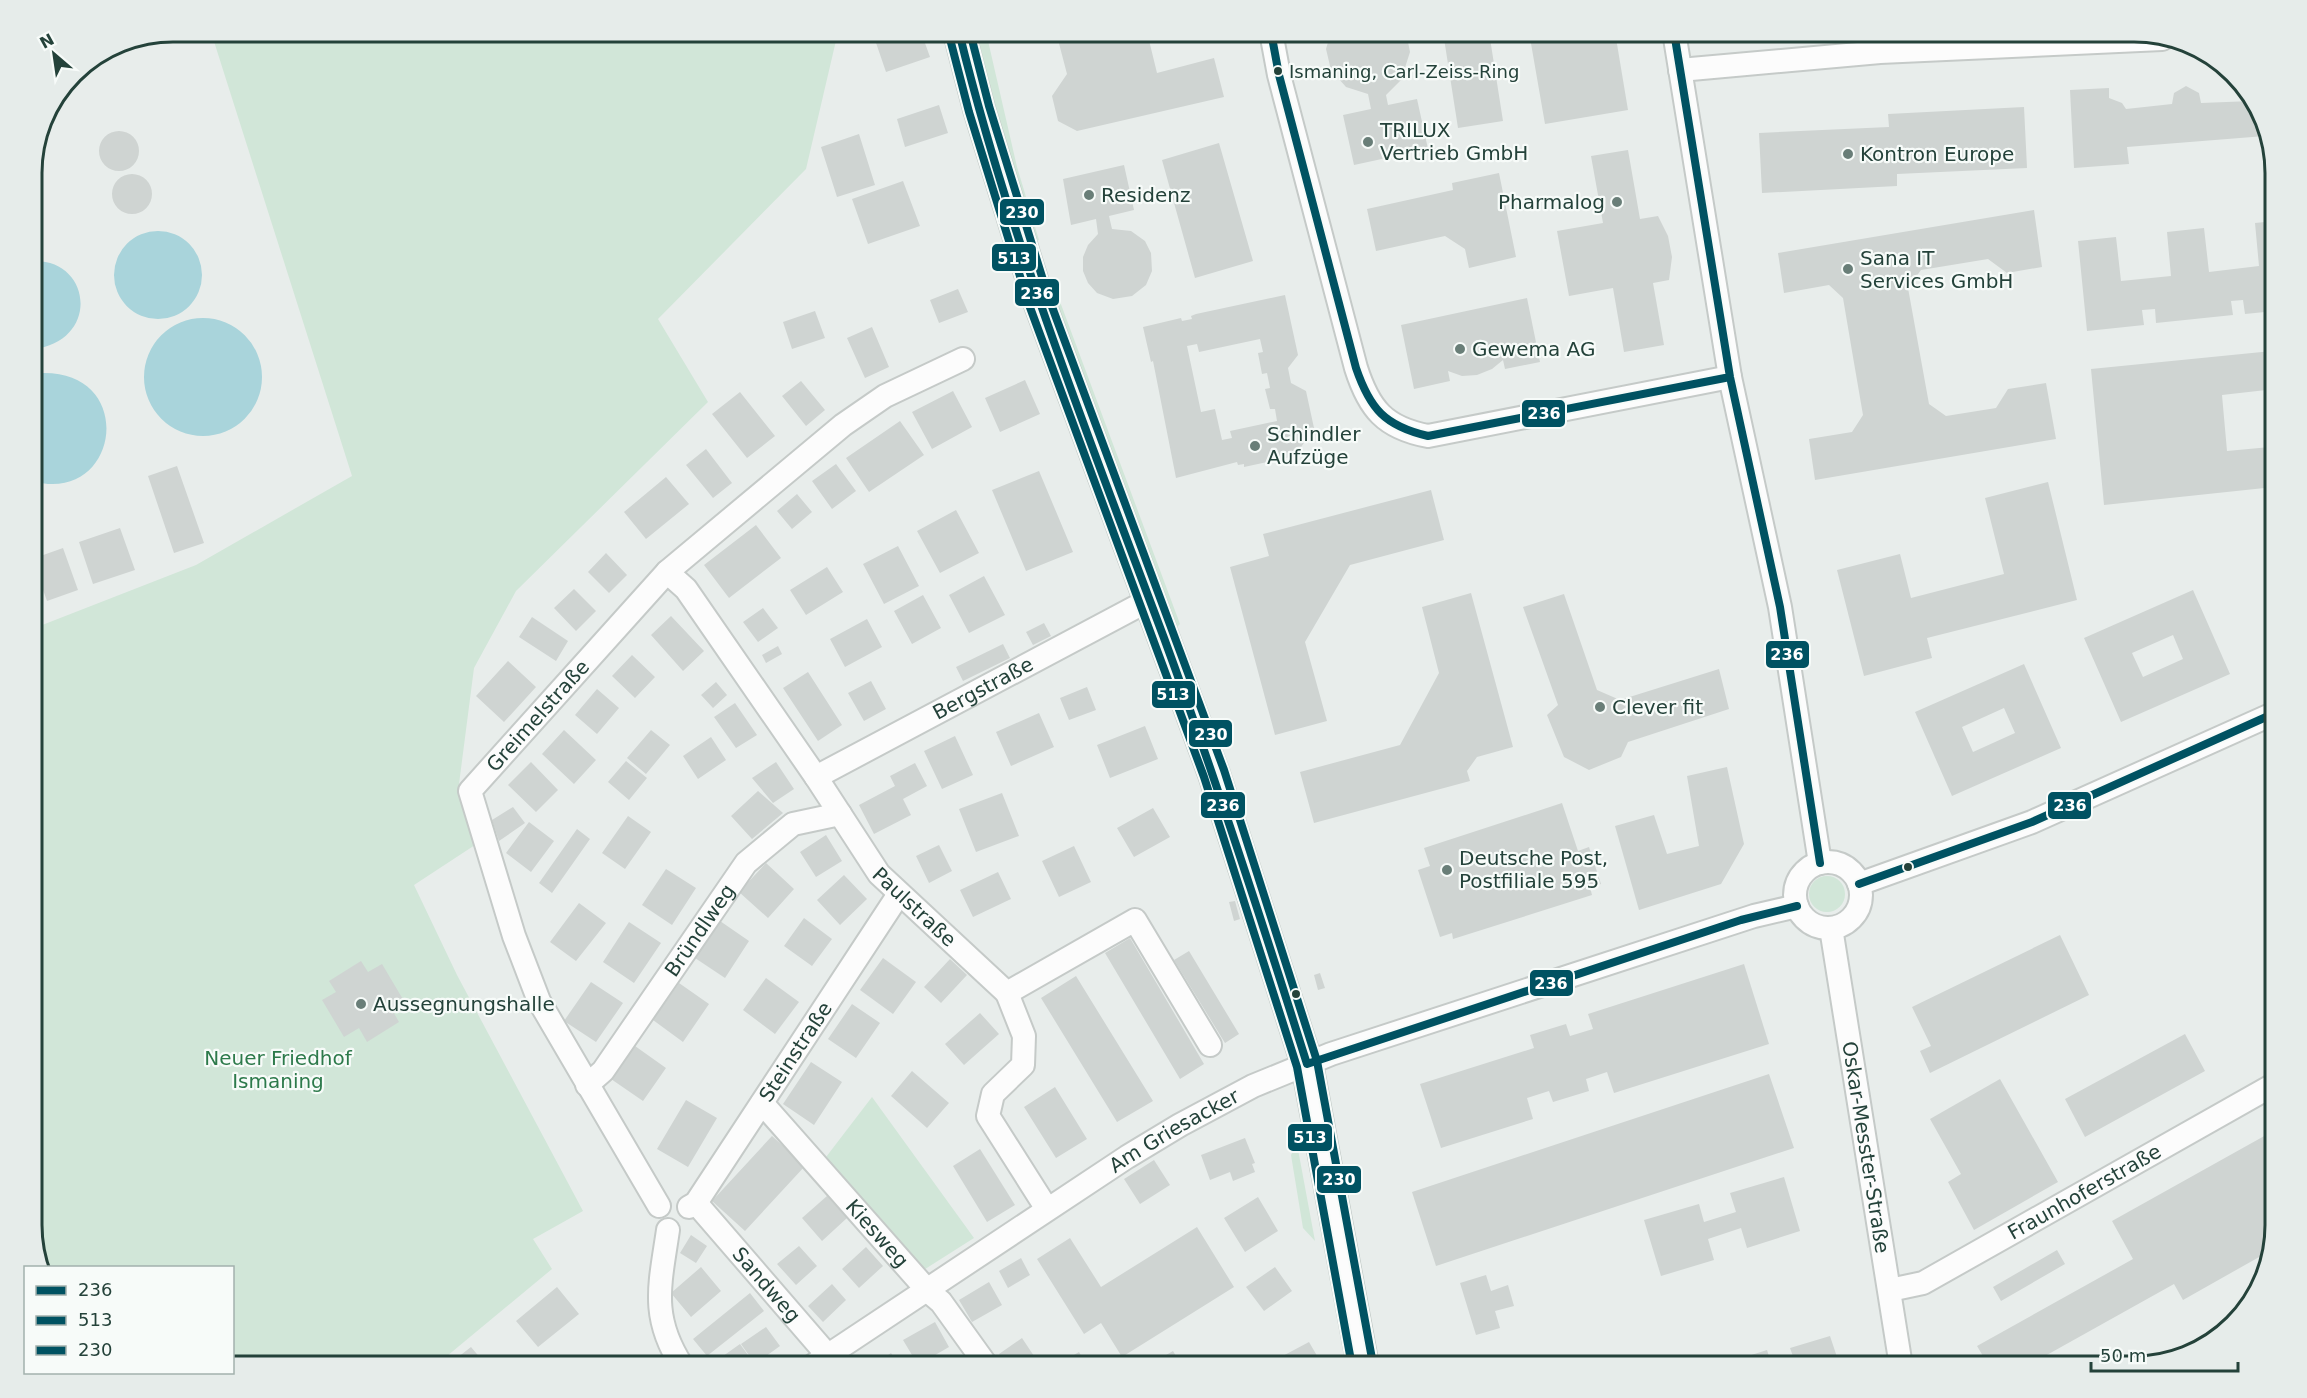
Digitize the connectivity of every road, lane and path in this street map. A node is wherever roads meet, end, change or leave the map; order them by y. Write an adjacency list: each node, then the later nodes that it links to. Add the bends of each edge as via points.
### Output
1 (961, 42): 9 (main road, via 1038,299)
2 (1273, 42): 7 (street, via 1356,368 1373,407 1389,423 1428,436)
3 (1676, 42): 5 (street)
4 (2097, 42): 5 (street, via 1880,52)
5 (1680, 70): 7 (street)
6 (963, 359): 8 (street, Greimelstraße, via 885,396 843,425)
7 (1730, 377): 13 (street, via 1780,607)
8 (667, 572): 11 (street, Paulstraße, via 686,589); 21 (street, Greimelstraße, via 470,791 514,936 539,1001)
9 (1149, 600): 11 (street, Bergstraße); 20 (main road, via 1236,838)
10 (2265, 718): 14 (street, via 2032,822)
11 (816, 777): 12 (street, Paulstraße)
12 (840, 814): 15 (street, Paulstraße, via 879,874); 21 (street, Bründlweg, via 793,824 746,863 603,1071)
13 (1820, 863): 14 (street, via 1848,868); 16 (street, via 1802,875 1795,895)
14 (1859, 884): 17 (street, via 1861,894 1856,913)
15 (899, 894): 18 (street, Paulstraße); 23 (street, Steinstraße)
16 (1797, 906): 17 (street, via 1806,920); 20 (street, Am Griesacker, via 1719,927)
17 (1831, 928): 28 (street, Oskar-Messter-Straße)
18 (1007, 993): 19 (street, via 1135,921); 26 (street, via 1024,1036 1023,1065 993,1094 988,1116)
19 (1210, 1045)
20 (1307, 1064): 26 (street, Am Griesacker, via 1254,1086 1180,1125); 34 (main road)
21 (588, 1085): 25 (street, Greimelstraße)
22 (2265, 1090): 28 (street, Fraunhoferstraße, via 1923,1282)
23 (762, 1102): 24 (street, Steinstraße); 29 (street, Kiesweg)
24 (693, 1205): 25 (street, via 677,1198 667,1199); 27 (street, via 687,1224); 31 (street, Sandweg)
25 (659, 1206): 27 (street, via 660,1224)
26 (1047, 1209): 29 (street, Am Griesacker)
27 (668, 1230): 30 (street, via 658,1302)
28 (1890, 1290): 35 (street, Oskar-Messter-Straße)
29 (928, 1291): 32 (street, Am Griesacker); 33 (street, Kiesweg, via 941,1302)
30 (676, 1356)
31 (821, 1356)
32 (835, 1356)
33 (980, 1356)
34 (1361, 1356)
35 (1900, 1356)

